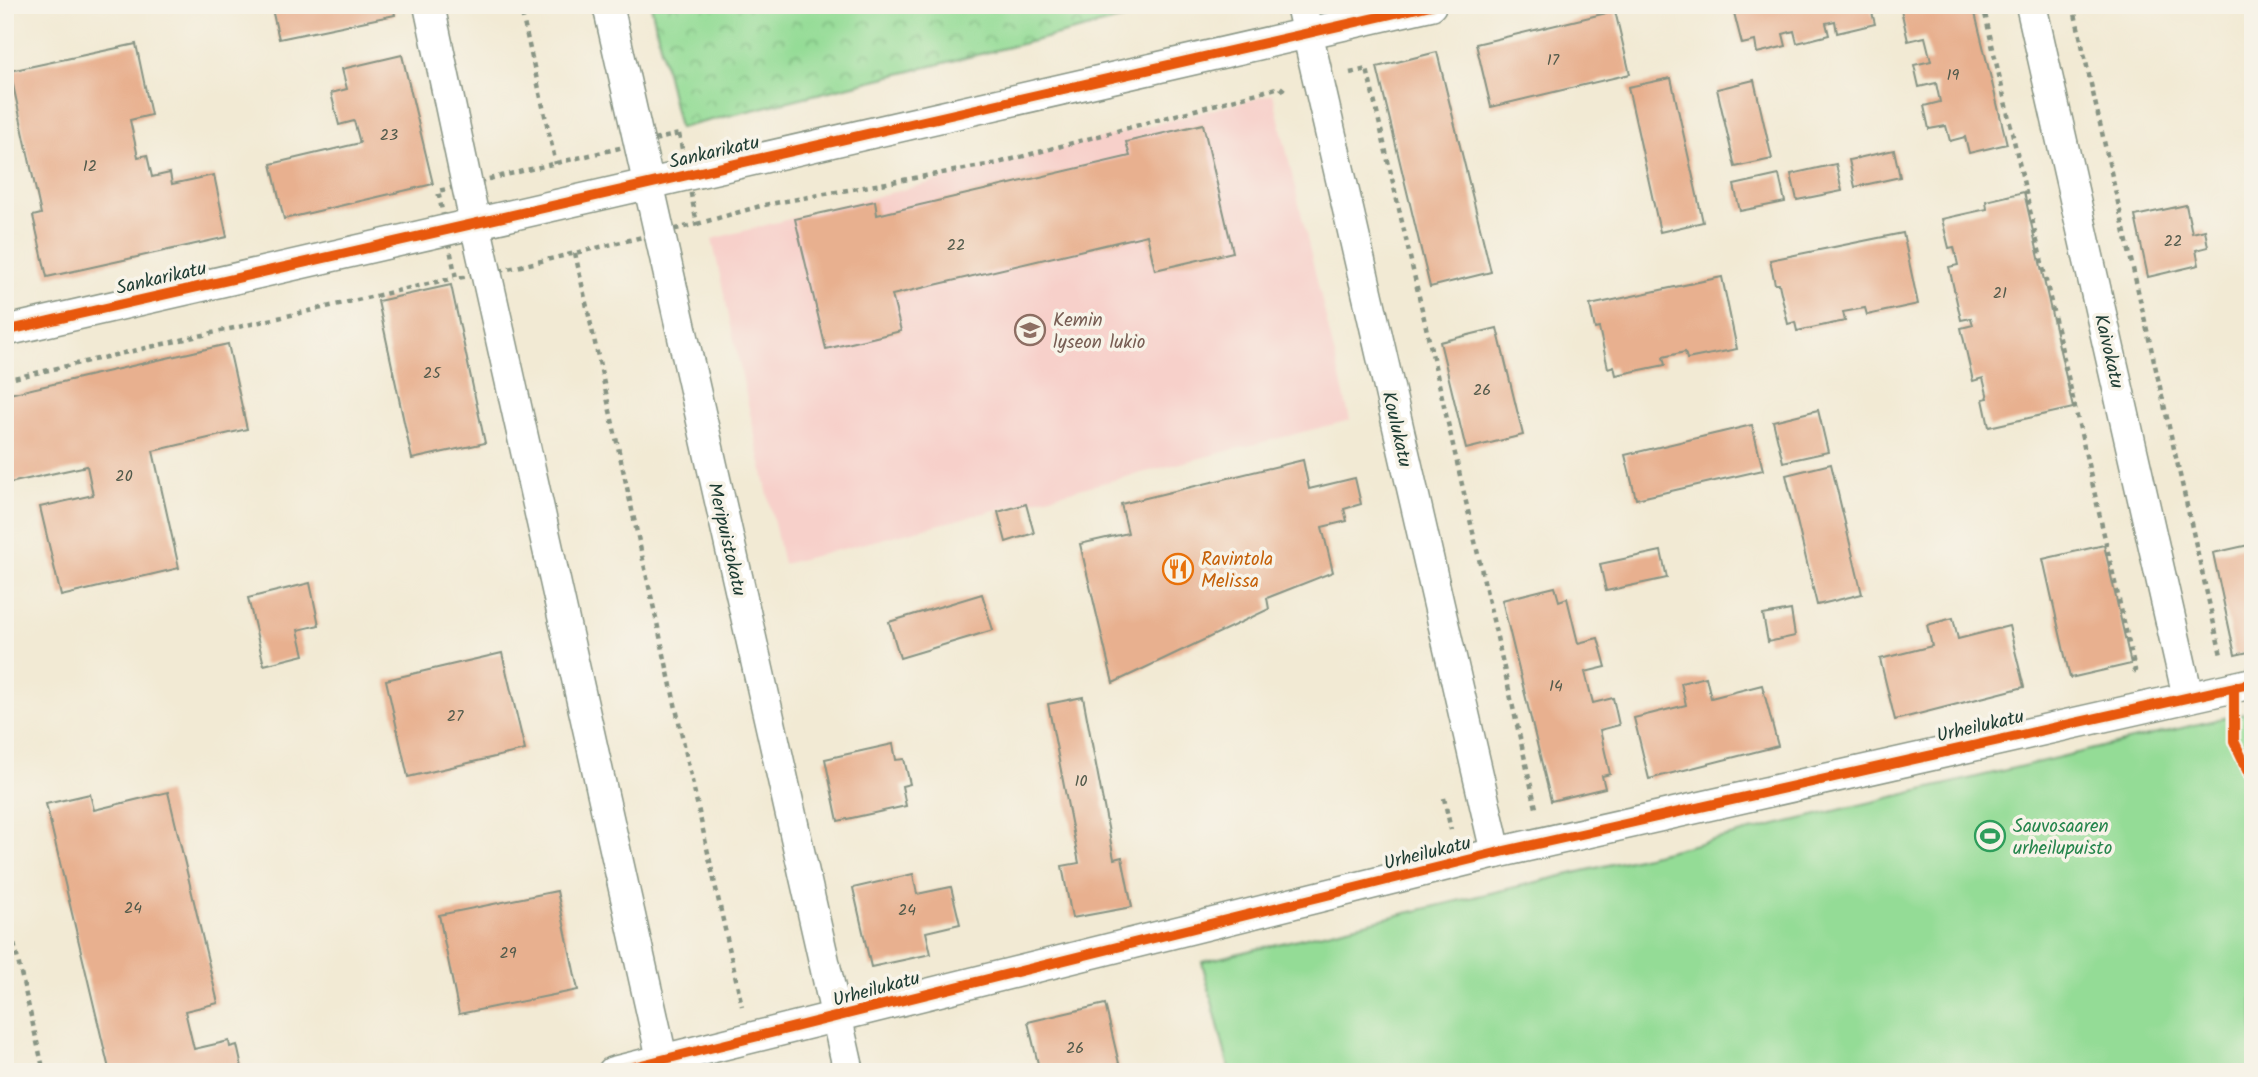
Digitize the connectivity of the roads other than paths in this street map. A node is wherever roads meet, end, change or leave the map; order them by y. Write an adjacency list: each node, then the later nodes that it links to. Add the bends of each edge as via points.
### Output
1 (429, 5): 7 (street)
2 (608, 5): 6 (street, Meripuistokatu)
3 (1431, 5): 5 (street, Sankarikatu)
4 (2031, 5): 10 (street, Kaivokatu)
5 (1304, 19): 6 (street, Sankarikatu); 11 (street, Koulukatu)
6 (648, 184): 7 (street, Sankarikatu); 12 (street, Meripuistokatu)
7 (475, 223): 8 (street, Sankarikatu); 13 (street)
8 (5, 331)
9 (2253, 683): 10 (street, Urheilukatu)
10 (2188, 698): 11 (street, Urheilukatu)
11 (1496, 853): 12 (street, Urheilukatu)
12 (836, 1017): 13 (street, Urheilukatu); 15 (street, Meripuistokatu)
13 (664, 1065): 14 (street, Urheilukatu)
14 (613, 1072)
15 (849, 1072)

